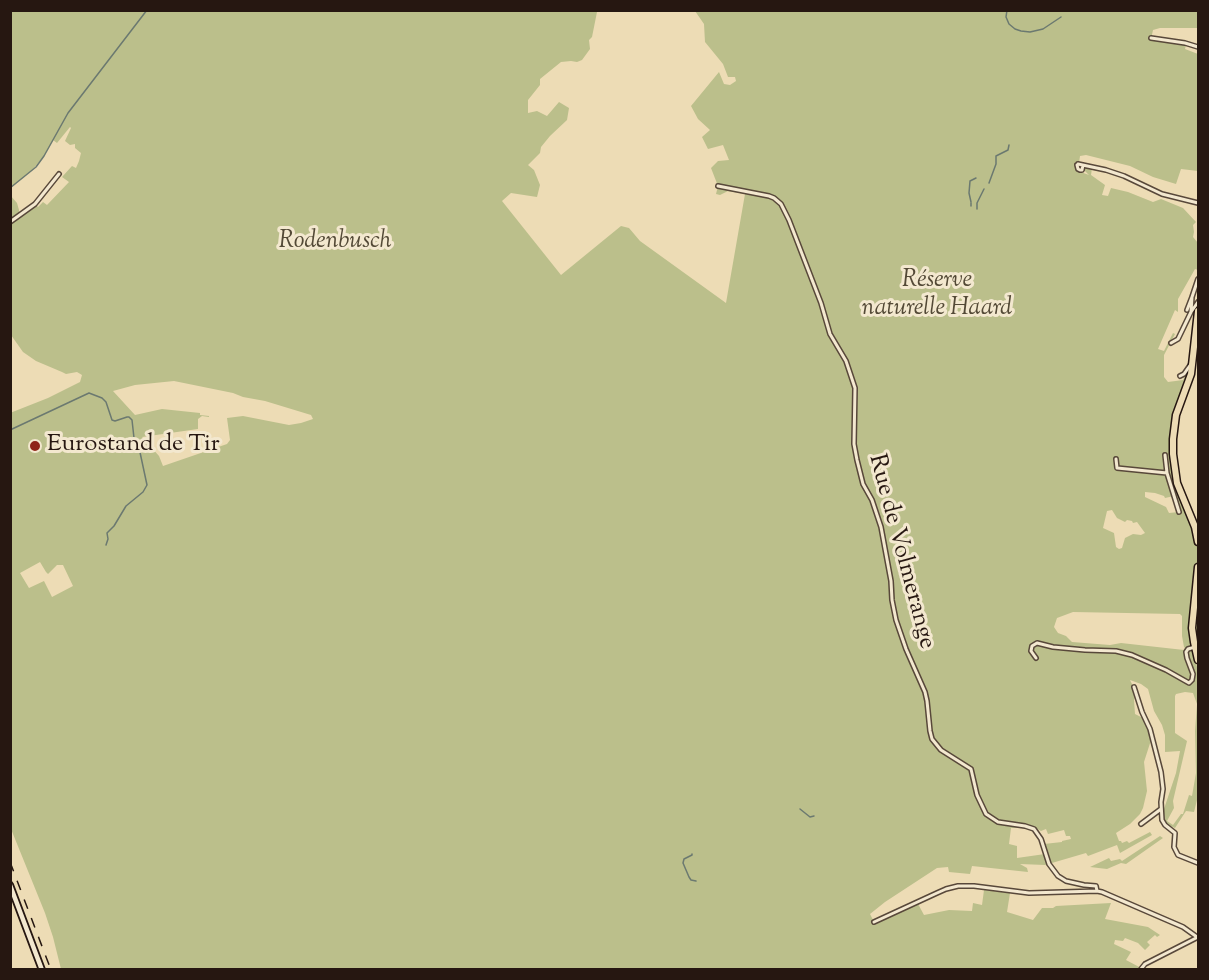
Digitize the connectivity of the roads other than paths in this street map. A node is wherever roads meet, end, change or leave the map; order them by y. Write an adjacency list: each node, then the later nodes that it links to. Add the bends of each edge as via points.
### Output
1 (1151, 38): 2 (street)
2 (1198, 47)
3 (1078, 164): 6 (street, via 1080,170 1083,165 1106,170 1162,194)
4 (59, 174): 7 (street, via 35,204)
5 (718, 186): 32 (street, Rue de Volmerange, via 769,196 781,204 830,334 846,361 855,388 856,460 881,527 896,620 925,692 932,739 940,750 971,770 986,814 998,822 1034,829 1058,876 1096,886)
6 (1198, 203)
7 (10, 222)
8 (1198, 279): 9 (street)
9 (1192, 297): 11 (street); 12 (street)
10 (1198, 302): 12 (street)
11 (1186, 310)
12 (1195, 311): 13 (street, via 1178,339); 14 (main road)
13 (1171, 343)
14 (1194, 360): 15 (street); 18 (main road, via 1174,422)
15 (1180, 376)
16 (1165, 455): 19 (street)
17 (1116, 459): 20 (street, via 1117,468)
18 (1174, 465): 19 (street); 22 (main road)
19 (1166, 466): 20 (street)
20 (1167, 473): 21 (street)
21 (1179, 512)
22 (1198, 542)
23 (1198, 567): 24 (main road, via 1192,617)
24 (1195, 647): 25 (street, via 1186,652 1193,674 1189,683 1116,651 1085,651 1037,643 1031,651); 26 (main road)
25 (1036, 658)
26 (1198, 660)
27 (1134, 687): 28 (street, via 1161,772)
28 (1161, 809): 29 (street); 30 (street, via 1162,820 1175,833 1177,853)
29 (1141, 824)
30 (1198, 862)
31 (10, 885): 35 (main road)
32 (1097, 891): 33 (street, via 1029,893 958,886 936,892); 34 (street, via 1171,921)
33 (874, 922)
34 (1198, 937): 36 (street)
35 (42, 969)
36 (1141, 969)

